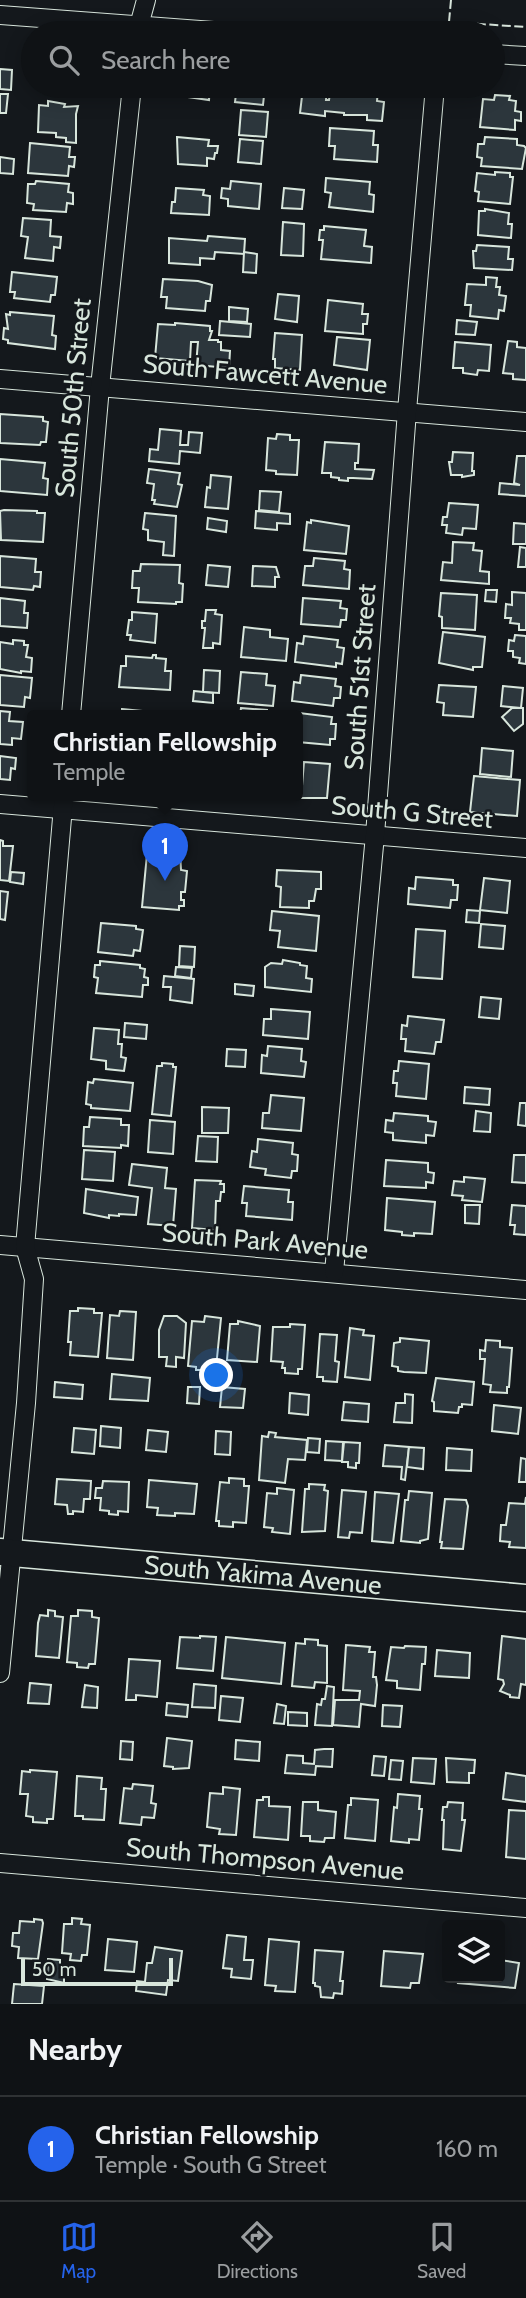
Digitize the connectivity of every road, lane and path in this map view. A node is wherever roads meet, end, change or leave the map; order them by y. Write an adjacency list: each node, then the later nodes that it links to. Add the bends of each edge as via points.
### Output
1 (146, 0): 4 (street)
2 (0, 15): 3 (street)
3 (59, 21)
4 (140, 21)
5 (505, 55): 6 (street)
6 (526, 56)
7 (131, 98): 10 (street, South 50th Street)
8 (435, 98): 11 (street, South 51st Street)
9 (0, 379): 10 (street, South Fawcett Avenue)
10 (100, 387): 11 (street, South Fawcett Avenue); 13 (street, South 50th Street)
11 (407, 411): 12 (street, South Fawcett Avenue); 16 (street, South 51st Street)
12 (526, 422)
13 (71, 710)
14 (63, 802): 15 (street, South G Street); 16 (street, South G Street); 19 (street)
15 (0, 804)
16 (375, 835): 17 (street, South G Street); 20 (street, South 51st Street)
17 (526, 848)
18 (0, 1245): 19 (street, South Park Avenue)
19 (25, 1247): 20 (street, South Park Avenue); 22 (street, via 34,1279 26,1403)
20 (334, 1272): 21 (street, South Park Avenue)
21 (526, 1290)
22 (5, 1552): 23 (main road, South Yakima Avenue); 24 (street)
23 (526, 1598)
24 (0, 1673)
25 (0, 1863): 26 (street, South Thompson Avenue)
26 (526, 1908)

